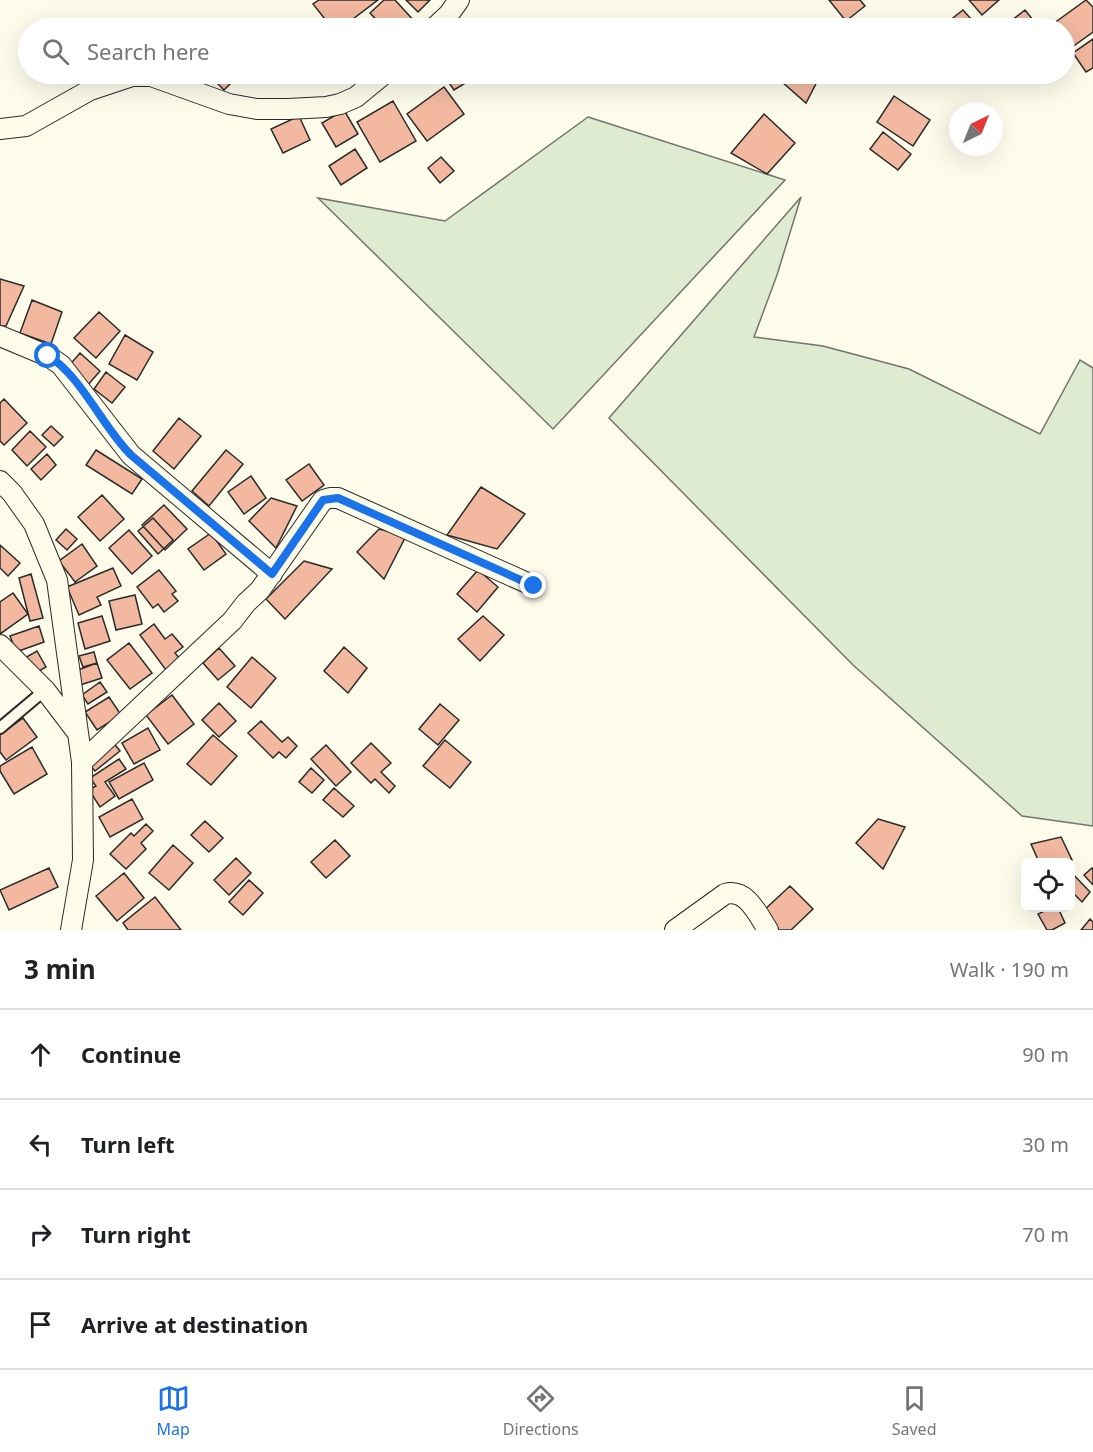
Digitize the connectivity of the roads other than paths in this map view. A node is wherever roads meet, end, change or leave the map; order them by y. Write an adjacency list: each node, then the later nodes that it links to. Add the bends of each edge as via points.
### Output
1 (459, 0): 2 (street)
2 (445, 18)
3 (108, 84): 6 (street, via 26,126)
4 (173, 84): 5 (street, via 229,104 257,109 340,104)
5 (372, 84)
6 (0, 129)
7 (0, 336): 9 (street, via 55,360 131,455)
8 (0, 481): 14 (street, via 34,524 57,580)
9 (272, 574): 10 (street, via 323,500 338,498); 15 (street, via 232,621)
10 (534, 586)
11 (0, 645): 12 (street)
12 (45, 690): 13 (lane); 14 (street)
13 (0, 728)
14 (79, 734): 15 (street)
15 (82, 762): 16 (street, via 83,860)
16 (71, 930)
17 (675, 930): 18 (street, via 732,892 744,897)
18 (768, 930)

